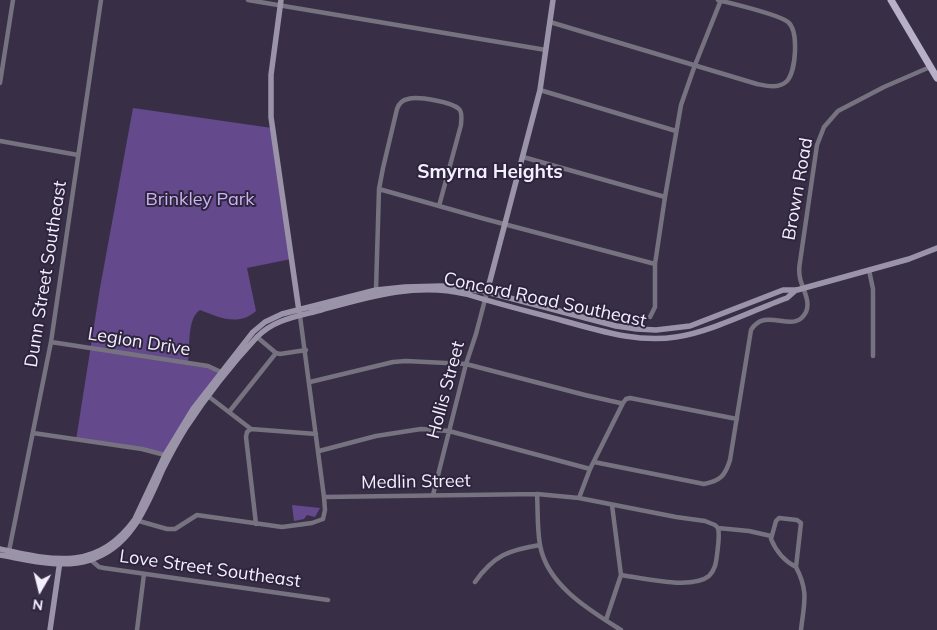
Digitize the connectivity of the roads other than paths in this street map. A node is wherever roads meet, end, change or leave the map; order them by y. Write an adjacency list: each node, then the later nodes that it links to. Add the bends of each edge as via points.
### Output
1 (13, 0): 13 (street)
2 (101, 0): 17 (street, Dunn Street Southeast)
3 (248, 0): 7 (street)
4 (553, 0): 8 (main road)
5 (720, 0): 10 (street); 10 (street, via 779,18 792,26 795,40 790,74 782,84 770,86)
6 (891, 0): 11 (main road)
7 (280, 2): 9 (street); 31 (main road, via 271,75 271,117)
8 (550, 22): 9 (main road); 10 (street)
9 (546, 50): 14 (main road)
10 (695, 65): 15 (street)
11 (930, 67): 12 (main road); 26 (street, Brown Road, via 842,108 824,127 817,145 800,262 799,277)
12 (937, 78)
13 (0, 83)
14 (540, 90): 15 (street); 18 (main road)
15 (676, 130): 20 (street)
16 (0, 141): 17 (street)
17 (78, 155): 34 (street, Dunn Street Southeast)
18 (523, 157): 20 (street); 22 (main road)
19 (380, 189): 21 (street); 21 (street, via 398,105 412,98 452,105 460,111 462,119); 27 (street)
20 (665, 198): 24 (street)
21 (439, 206): 22 (street)
22 (505, 224): 24 (street); 29 (main road)
23 (937, 248): 25 (main road, Concord Road Southeast)
24 (655, 264): 32 (street, via 655,307)
25 (870, 270): 26 (main road, Concord Road Southeast); 37 (street)
26 (803, 289): 28 (main road, Concord Road Southeast); 44 (street, Brown Road, via 807,305 802,317 794,322 763,319 753,327)
27 (376, 290): 29 (main road, Concord Road Southeast, via 428,286); 31 (main road, Concord Road Southeast)
28 (796, 290): 29 (main road, Concord Road Southeast, via 783,290 690,326 656,330 616,326); 30 (main road, Concord Road Southeast, via 787,298 704,330 656,339 613,334)
29 (487, 292): 30 (street, Hollis Street)
30 (485, 300): 31 (main road, Concord Road Southeast, via 450,291 405,291); 38 (street, Hollis Street)
31 (300, 312): 33 (main road, Concord Road Southeast); 35 (street); 39 (main road, Concord Road Southeast, via 273,317 258,327)
32 (650, 317)
33 (257, 336): 36 (street); 41 (main road, Concord Road Southeast)
34 (52, 342): 39 (street, Legion Drive, via 208,366); 47 (street, Dunn Street Southeast)
35 (306, 350): 36 (street); 40 (street)
36 (276, 353): 43 (street)
37 (873, 356)
38 (466, 364): 40 (street, via 393,362); 42 (street); 46 (street, Hollis Street)
39 (220, 372): 50 (main road, Concord Road Southeast)
40 (310, 382): 48 (street)
41 (208, 396): 43 (street); 58 (main road, Concord Road Southeast, via 176,445)
42 (623, 403): 44 (street, via 630,398); 51 (street)
43 (229, 412): 45 (street)
44 (737, 419): 51 (street, Brown Road, via 727,469 719,480 704,484)
45 (251, 428): 48 (street); 59 (street, via 246,438)
46 (449, 431): 49 (street, via 421,429 376,436); 52 (street); 54 (street, Hollis Street)
47 (33, 433): 50 (street); 64 (street, Dunn Street Southeast)
48 (316, 434): 49 (street)
49 (319, 451): 55 (street)
50 (165, 455): 67 (main road, Concord Road Southeast, via 135,519 122,534 91,555)
51 (594, 462): 52 (street)
52 (590, 469): 56 (street)
53 (537, 494): 54 (street, Medlin Street); 56 (street, Medlin Street); 62 (street)
54 (432, 495): 55 (street, Medlin Street)
55 (324, 497): 59 (street, via 325,514 320,521 292,527)
56 (579, 498): 57 (street, Medlin Street)
57 (612, 505): 60 (street, Medlin Street, via 704,521); 70 (street)
58 (139, 521): 59 (street, via 175,529 200,515); 66 (main road, Concord Road Southeast, via 114,548)
59 (256, 524)
60 (718, 528): 61 (street, Medlin Street); 70 (street, via 716,566 709,576 701,580 673,583)
61 (771, 536): 68 (street, via 778,552); 68 (street, via 779,518 801,522)
62 (540, 545): 71 (street, via 503,554 488,565); 73 (street, via 550,571 558,581 571,595)
63 (0, 550): 64 (main road)
64 (9, 551): 67 (main road)
65 (0, 555): 67 (main road)
66 (91, 560): 67 (main road, Concord Road Southeast); 69 (street, Love Street Southeast, via 99,567)
67 (60, 562): 74 (main road)
68 (796, 566): 77 (street, via 805,590)
69 (144, 574): 72 (street, Love Street Southeast); 75 (street)
70 (621, 575): 73 (street)
71 (475, 582)
72 (328, 600)
73 (606, 620): 76 (street)
74 (50, 630)
75 (137, 630)
76 (621, 630)
77 (801, 630)

